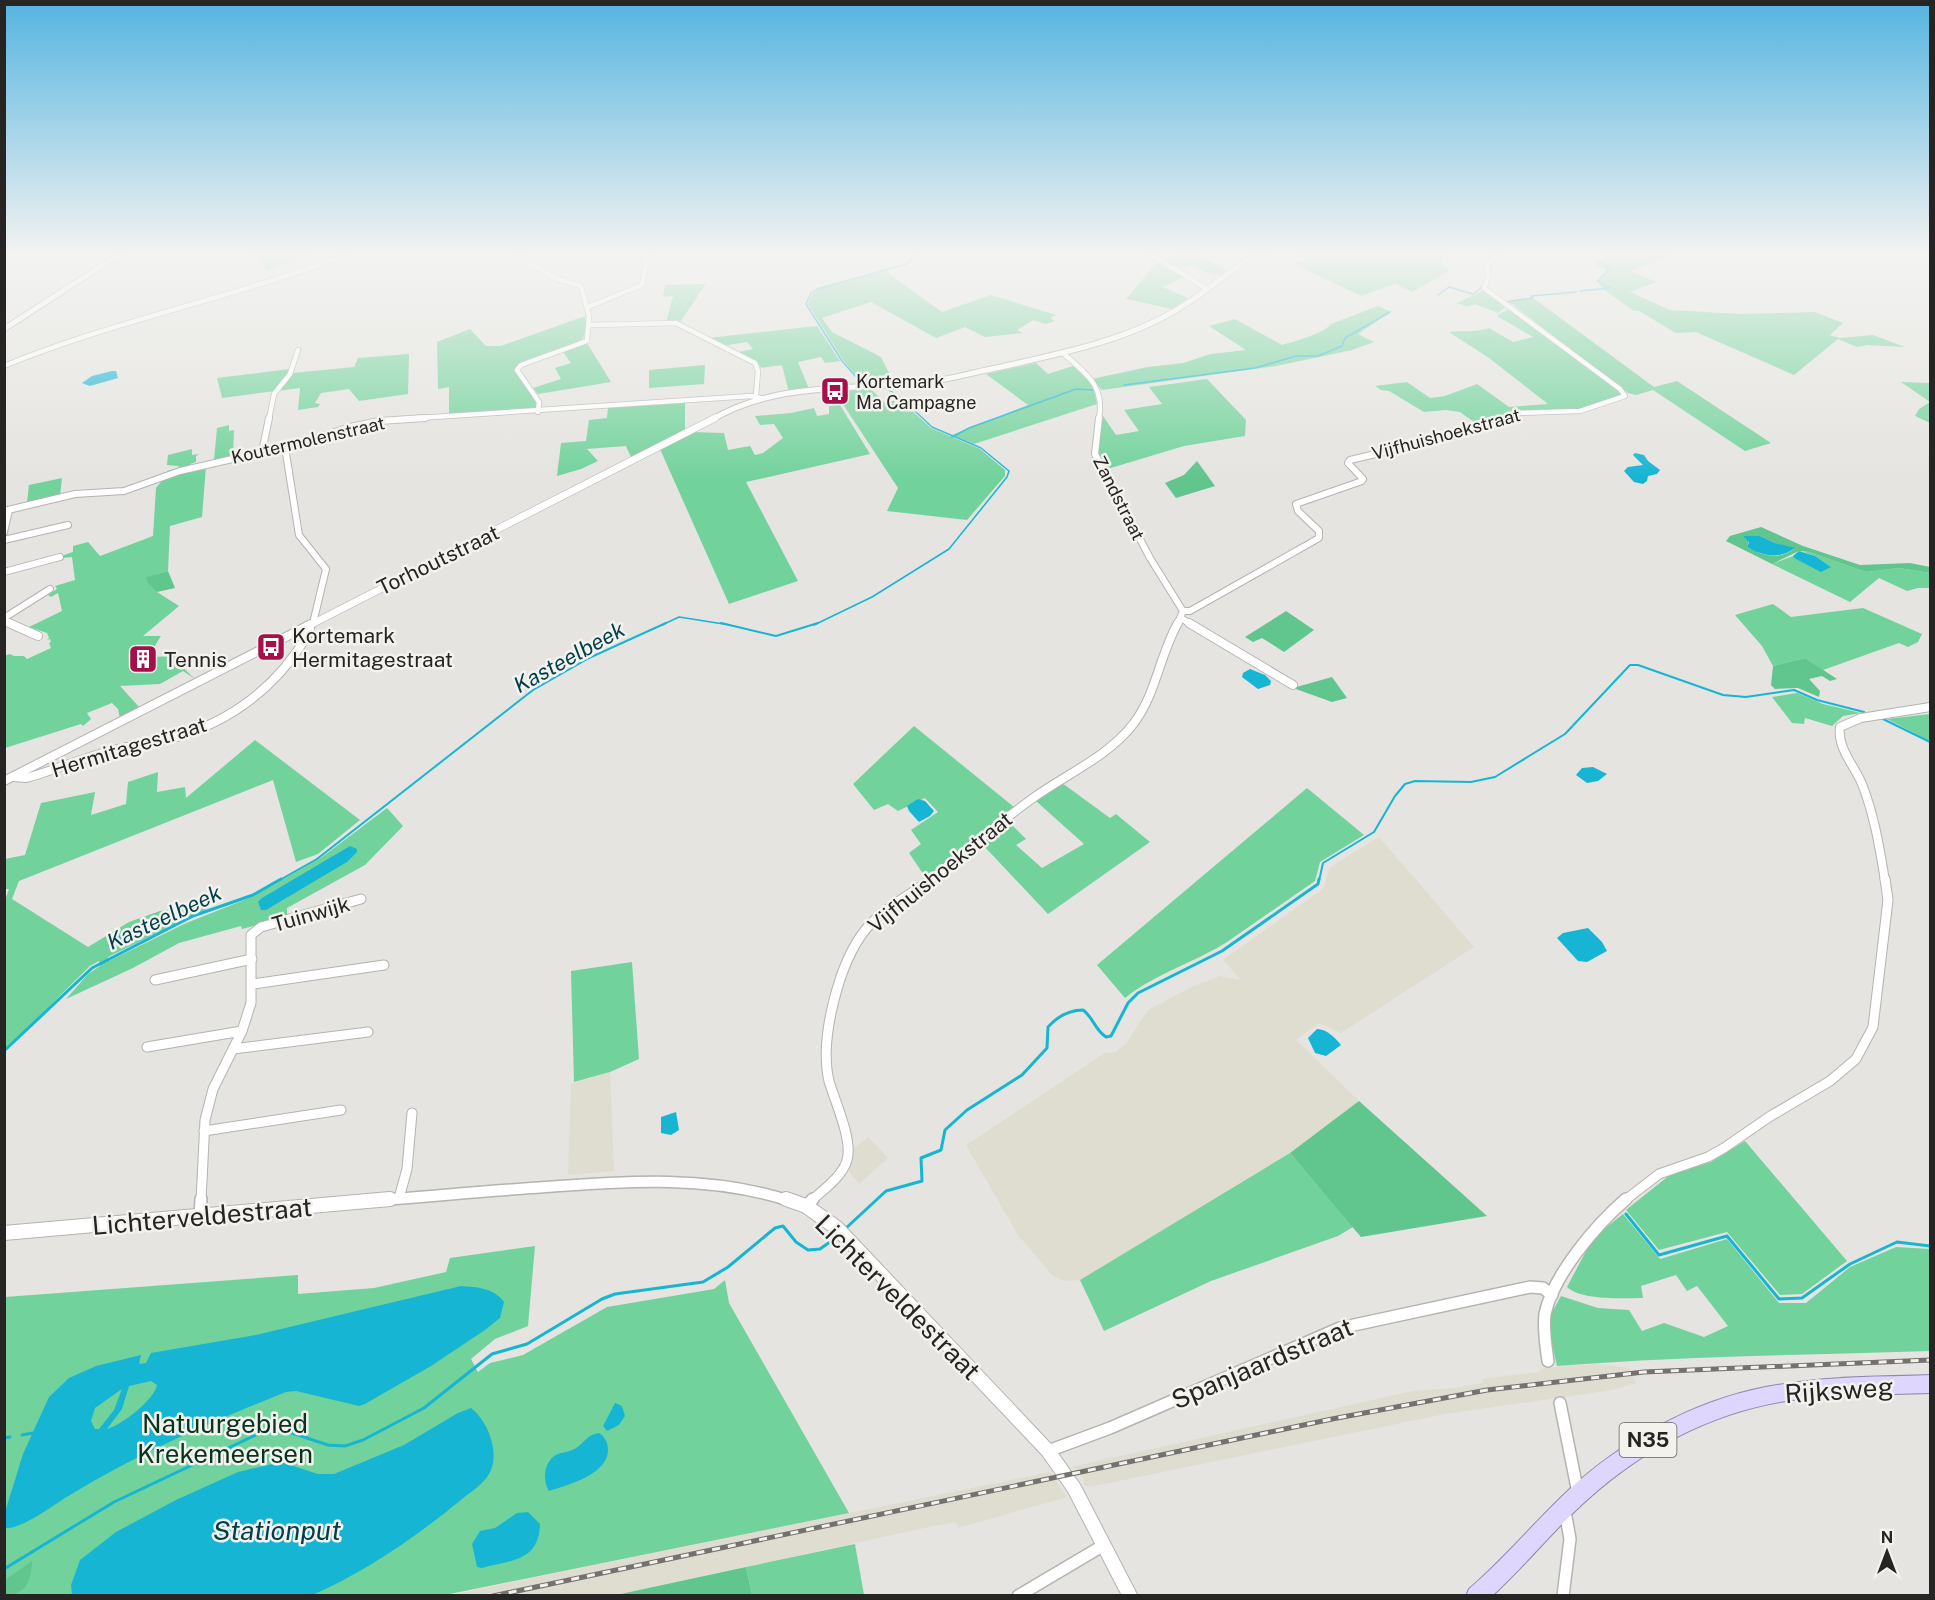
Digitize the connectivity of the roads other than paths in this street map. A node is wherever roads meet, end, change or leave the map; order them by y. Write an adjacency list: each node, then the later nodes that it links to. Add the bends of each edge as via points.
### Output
1 (108, 329): 8 (street)
2 (589, 329): 10 (street, via 584,343 517,370 539,402)
3 (687, 329): 9 (street, via 755,363)
4 (1139, 329): 7 (street, Torhoutstraat)
5 (1538, 329): 20 (street, Vijfhuishoekstraat, via 1625,396 1580,411 1518,413 1469,432 1350,460 1348,463 1362,481 1296,504 1319,531 1319,537)
6 (298, 350): 12 (street, via 290,374 274,394)
7 (1064, 353): 9 (street, Torhoutstraat, via 935,381); 20 (street, Zandstraat, via 1095,386 1101,400 1093,438 1095,454)
8 (4, 366)
9 (759, 397): 10 (street, Koutermolenstraat); 22 (street, Torhoutstraat)
10 (538, 412): 11 (street, Koutermolenstraat, via 379,422)
11 (285, 447): 12 (street, Koutermolenstraat); 22 (street, via 302,541 326,569 314,619)
12 (262, 452): 13 (street, Koutermolenstraat, via 180,471 124,490 75,494)
13 (7, 511): 15 (street)
14 (68, 525): 16 (street)
15 (4, 532)
16 (4, 540)
17 (60, 557): 18 (street)
18 (4, 572)
19 (50, 589): 21 (street)
20 (1182, 615): 25 (street); 41 (street, Vijfhuishoekstraat, via 1172,630 1140,712 1127,730 882,913 859,939 840,986 826,1055 848,1158)
21 (4, 620): 24 (street)
22 (317, 621): 23 (street, Torhoutstraat)
23 (307, 626): 27 (street, Torhoutstraat); 27 (street, Hermitagestraat, via 308,634 289,665 225,717 180,735 26,778)
24 (38, 636)
25 (1293, 685)
26 (1930, 707): 44 (street, via 1912,713 1852,719 1840,727 1839,735 1862,783 1881,853 1888,900 1873,1027 1867,1046 1835,1079 1717,1153 1653,1178 1596,1227)
27 (9, 779)
28 (361, 899): 29 (street, Tuinwijk, via 257,929 250,937)
29 (252, 959): 31 (street); 32 (street, Tuinwijk)
30 (384, 965): 32 (street)
31 (155, 980)
32 (253, 984): 33 (street, Tuinwijk)
33 (242, 1031): 35 (street); 36 (street, Tuinwijk)
34 (368, 1032): 36 (street)
35 (147, 1047)
36 (233, 1049): 39 (street, Tuinwijk, via 213,1089)
37 (341, 1110): 39 (street)
38 (412, 1113): 40 (street, via 407,1169)
39 (204, 1131): 42 (street, Tuinwijk)
40 (399, 1198): 41 (street, Lichterveldestraat, via 650,1180 743,1189); 42 (street, Lichterveldestraat)
41 (806, 1206): 48 (street, Lichterveldestraat, via 837,1228)
42 (200, 1216): 43 (street, Lichterveldestraat)
43 (4, 1233)
44 (1554, 1292): 45 (street, via 1542,1326); 48 (street, Spanjaardstraat, via 1530,1287 1340,1328)
45 (1548, 1360)
46 (1930, 1384): 49 (main road, Rijksweg / N35, via 1813,1389 1748,1400 1688,1421 1645,1442)
47 (1560, 1403): 49 (street)
48 (1048, 1451): 50 (street, Lichterveldestraat, via 1074,1488)
49 (1571, 1501): 53 (main road, N35); 54 (street)
50 (1104, 1545): 51 (street); 52 (street, Lichterveldestraat)
51 (1018, 1596)
52 (1130, 1596)
53 (1476, 1596)
54 (1563, 1596)

